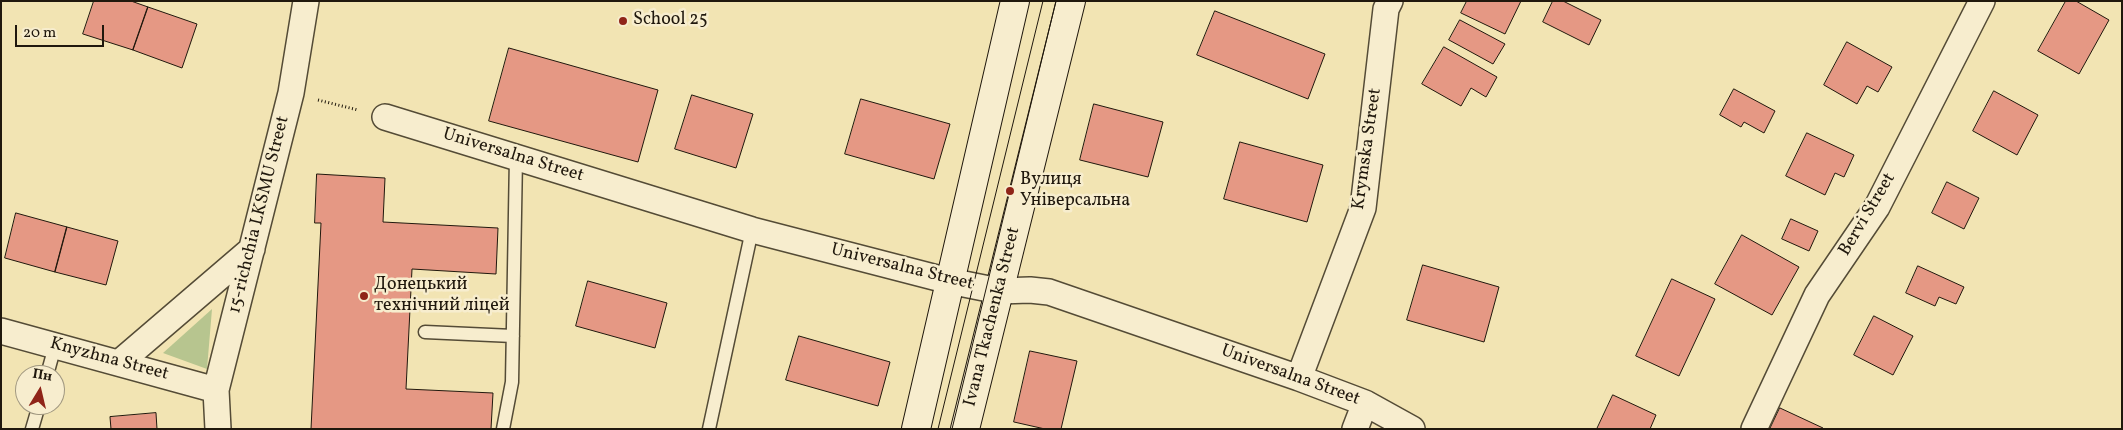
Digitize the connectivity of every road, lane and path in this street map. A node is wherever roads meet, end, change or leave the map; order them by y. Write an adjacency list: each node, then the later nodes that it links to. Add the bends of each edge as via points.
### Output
1 (306, 1): 6 (street, 15-richchia LKSMU Street)
2 (1015, 1): 11 (main road)
3 (1071, 1): 12 (main road, Ivana Tkachenka Street)
4 (1390, 1): 19 (street, Krymska Street, via 1386,9 1363,208)
5 (1982, 1): 31 (street, Bervi Street, via 1877,207 1817,295)
6 (291, 94): 7 (path); 10 (street, 15-richchia LKSMU Street)
7 (386, 117): 8 (street, Universalna Street)
8 (516, 157): 9 (street, Universalna Street); 15 (lane)
9 (752, 230): 11 (street, Universalna Street); 26 (lane)
10 (252, 249): 17 (street); 20 (street, 15-richchia LKSMU Street)
11 (949, 281): 12 (street, Universalna Street); 27 (main road)
12 (999, 291): 19 (street, Universalna Street, via 1049,292); 28 (main road, Ivana Tkachenka Street)
13 (1, 331): 16 (street, Knyzhna Street)
14 (425, 332): 15 (lane)
15 (513, 336): 25 (lane, via 512,382)
16 (56, 346): 17 (street, Knyzhna Street); 18 (lane)
17 (118, 363): 20 (street, Knyzhna Street)
18 (50, 365)
19 (1299, 378): 21 (street, Universalna Street)
20 (216, 390): 24 (street, 15-richchia LKSMU Street)
21 (1365, 403): 29 (street); 30 (street, Universalna Street)
22 (36, 415): 23 (lane)
23 (32, 429)
24 (218, 429)
25 (503, 429)
26 (709, 429)
27 (916, 429)
28 (965, 429)
29 (1355, 429)
30 (1412, 429)
31 (1754, 429)

